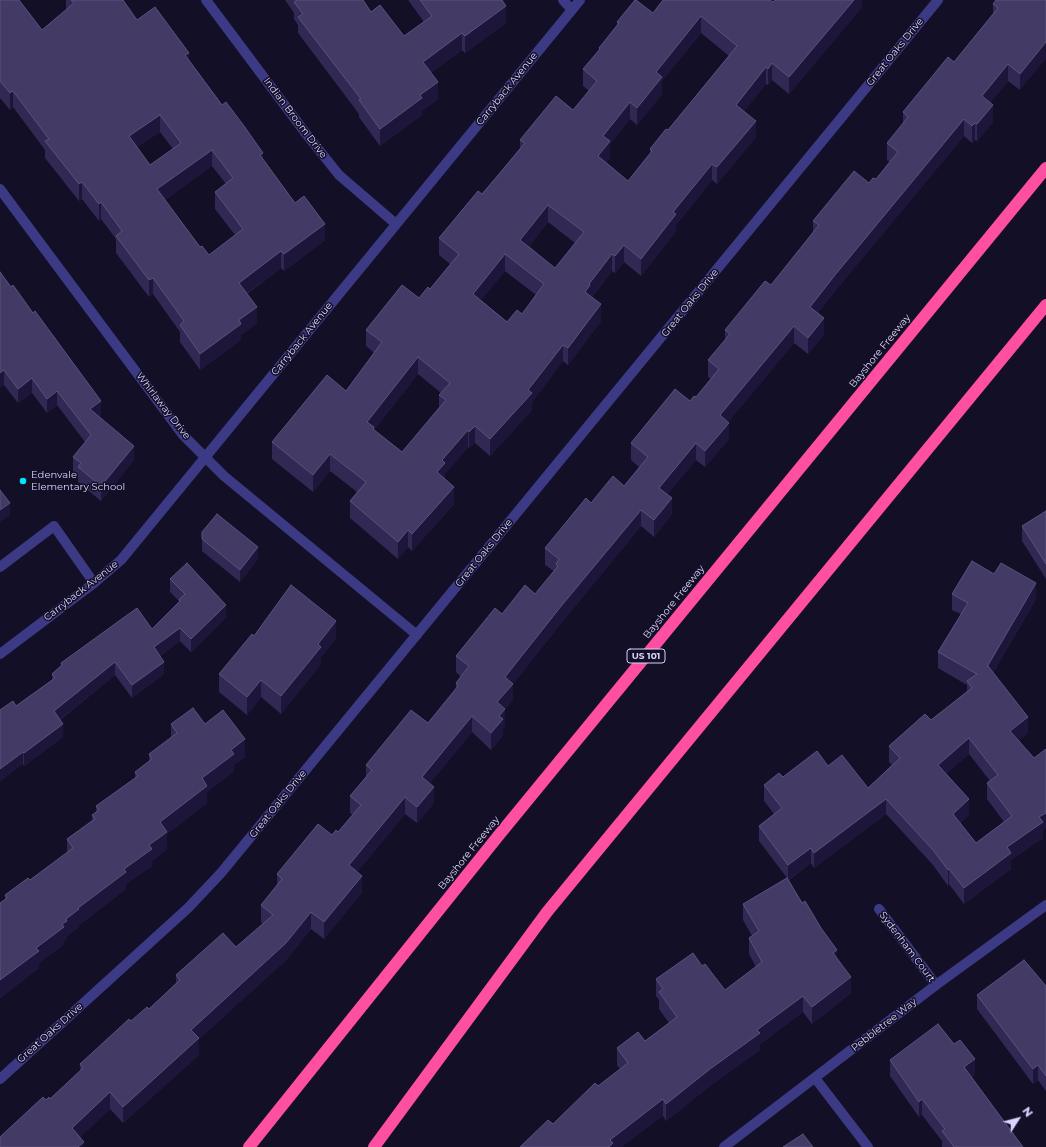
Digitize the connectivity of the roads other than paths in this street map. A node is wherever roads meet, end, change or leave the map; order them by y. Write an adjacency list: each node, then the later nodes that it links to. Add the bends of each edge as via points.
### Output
1 (206, 0): 8 (street, Indian Broom Drive, via 306,135 339,175)
2 (564, 0): 5 (street)
3 (580, 0): 5 (street, Carryback Avenue)
4 (938, 0): 13 (street, Great Oaks Drive)
5 (572, 10): 8 (street, Carryback Avenue)
6 (1046, 168): 20 (highway, Bayshore Freeway / US 101, via 499,835)
7 (0, 189): 10 (street, Whirlaway Drive, via 183,435)
8 (396, 224): 10 (street, Carryback Avenue)
9 (1046, 305): 21 (highway, via 547,912)
10 (205, 457): 12 (street, Carryback Avenue, via 121,560); 13 (street, Whirlaway Drive, via 224,476)
11 (0, 567): 12 (street, via 54,526)
12 (94, 583): 14 (street, Carryback Avenue)
13 (417, 635): 19 (street, Great Oaks Drive, via 221,873 188,908)
14 (0, 654)
15 (1045, 908): 17 (street, Pebbletree Way)
16 (879, 909): 17 (street, Sydenham Court)
17 (936, 985): 18 (street, Pebbletree Way)
18 (815, 1078): 22 (street, Pebbletree Way); 23 (street)
19 (0, 1079)
20 (250, 1147)
21 (374, 1147)
22 (724, 1147)
23 (868, 1147)

